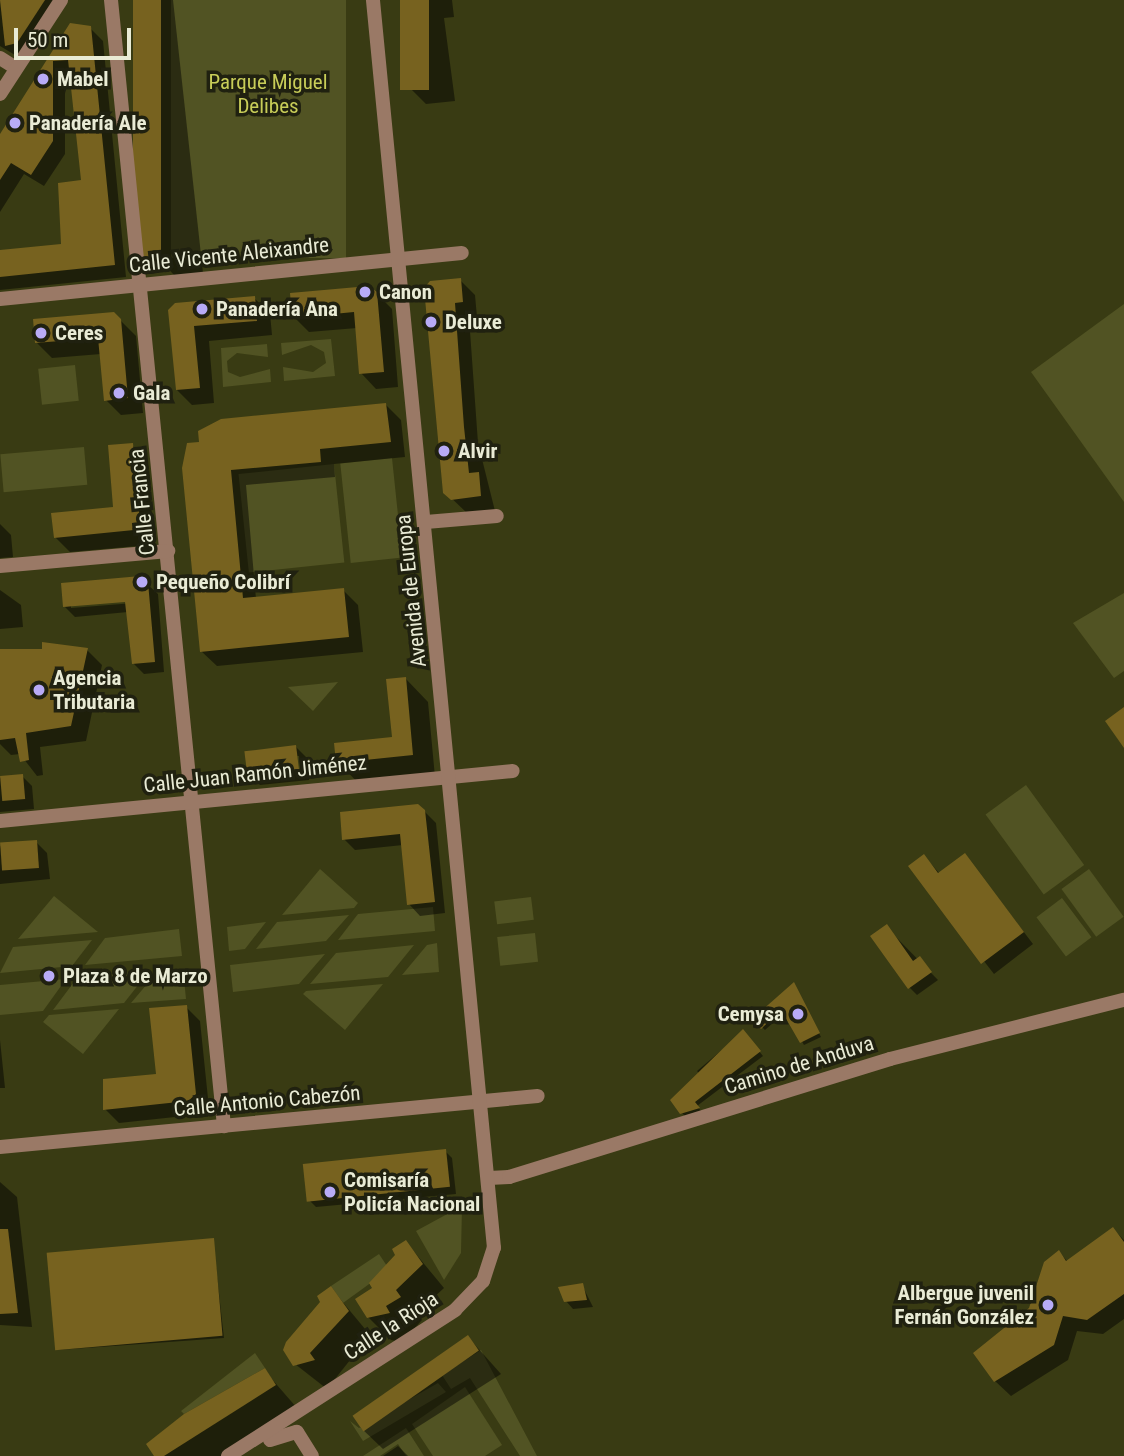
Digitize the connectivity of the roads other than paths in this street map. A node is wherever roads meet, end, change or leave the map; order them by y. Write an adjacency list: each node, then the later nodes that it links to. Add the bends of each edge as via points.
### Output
1 (61, 0): 5 (street)
2 (111, 0): 9 (street, Calle Francia)
3 (373, 0): 8 (street, Avenida de Europa)
4 (0, 58): 5 (street)
5 (16, 68): 6 (street)
6 (0, 94)
7 (462, 253): 8 (street, Calle Vicente Aleixandre)
8 (400, 258): 9 (street, Calle Vicente Aleixandre); 12 (street, Avenida de Europa)
9 (139, 285): 10 (street, Calle Vicente Aleixandre); 13 (street, Calle Francia)
10 (0, 299)
11 (497, 516): 12 (street)
12 (426, 522): 16 (street, Avenida de Europa)
13 (168, 551): 14 (street); 17 (street, Calle Francia)
14 (0, 566)
15 (513, 771): 16 (street, Calle Juan Ramón Jiménez)
16 (449, 775): 17 (street, Calle Juan Ramón Jiménez); 21 (street, Avenida de Europa)
17 (190, 802): 18 (street, Calle Juan Ramón Jiménez); 22 (street, Calle Francia)
18 (0, 821)
19 (1124, 1000): 24 (street, Camino de Anduva, via 890,1059 509,1177)
20 (538, 1096): 21 (street, Calle Antonio Cabezón)
21 (482, 1101): 22 (street, Calle Antonio Cabezón); 24 (street, Avenida de Europa)
22 (224, 1126): 23 (street, Calle Antonio Cabezón)
23 (0, 1147)
24 (489, 1178): 25 (street, Calle la Rioja, via 494,1248 478,1287 455,1310)
25 (292, 1415): 26 (street, Calle la Rioja); 29 (street)
26 (228, 1456)
27 (245, 1456): 28 (street, via 285,1431 297,1432)
28 (312, 1456)
29 (318, 1456)

